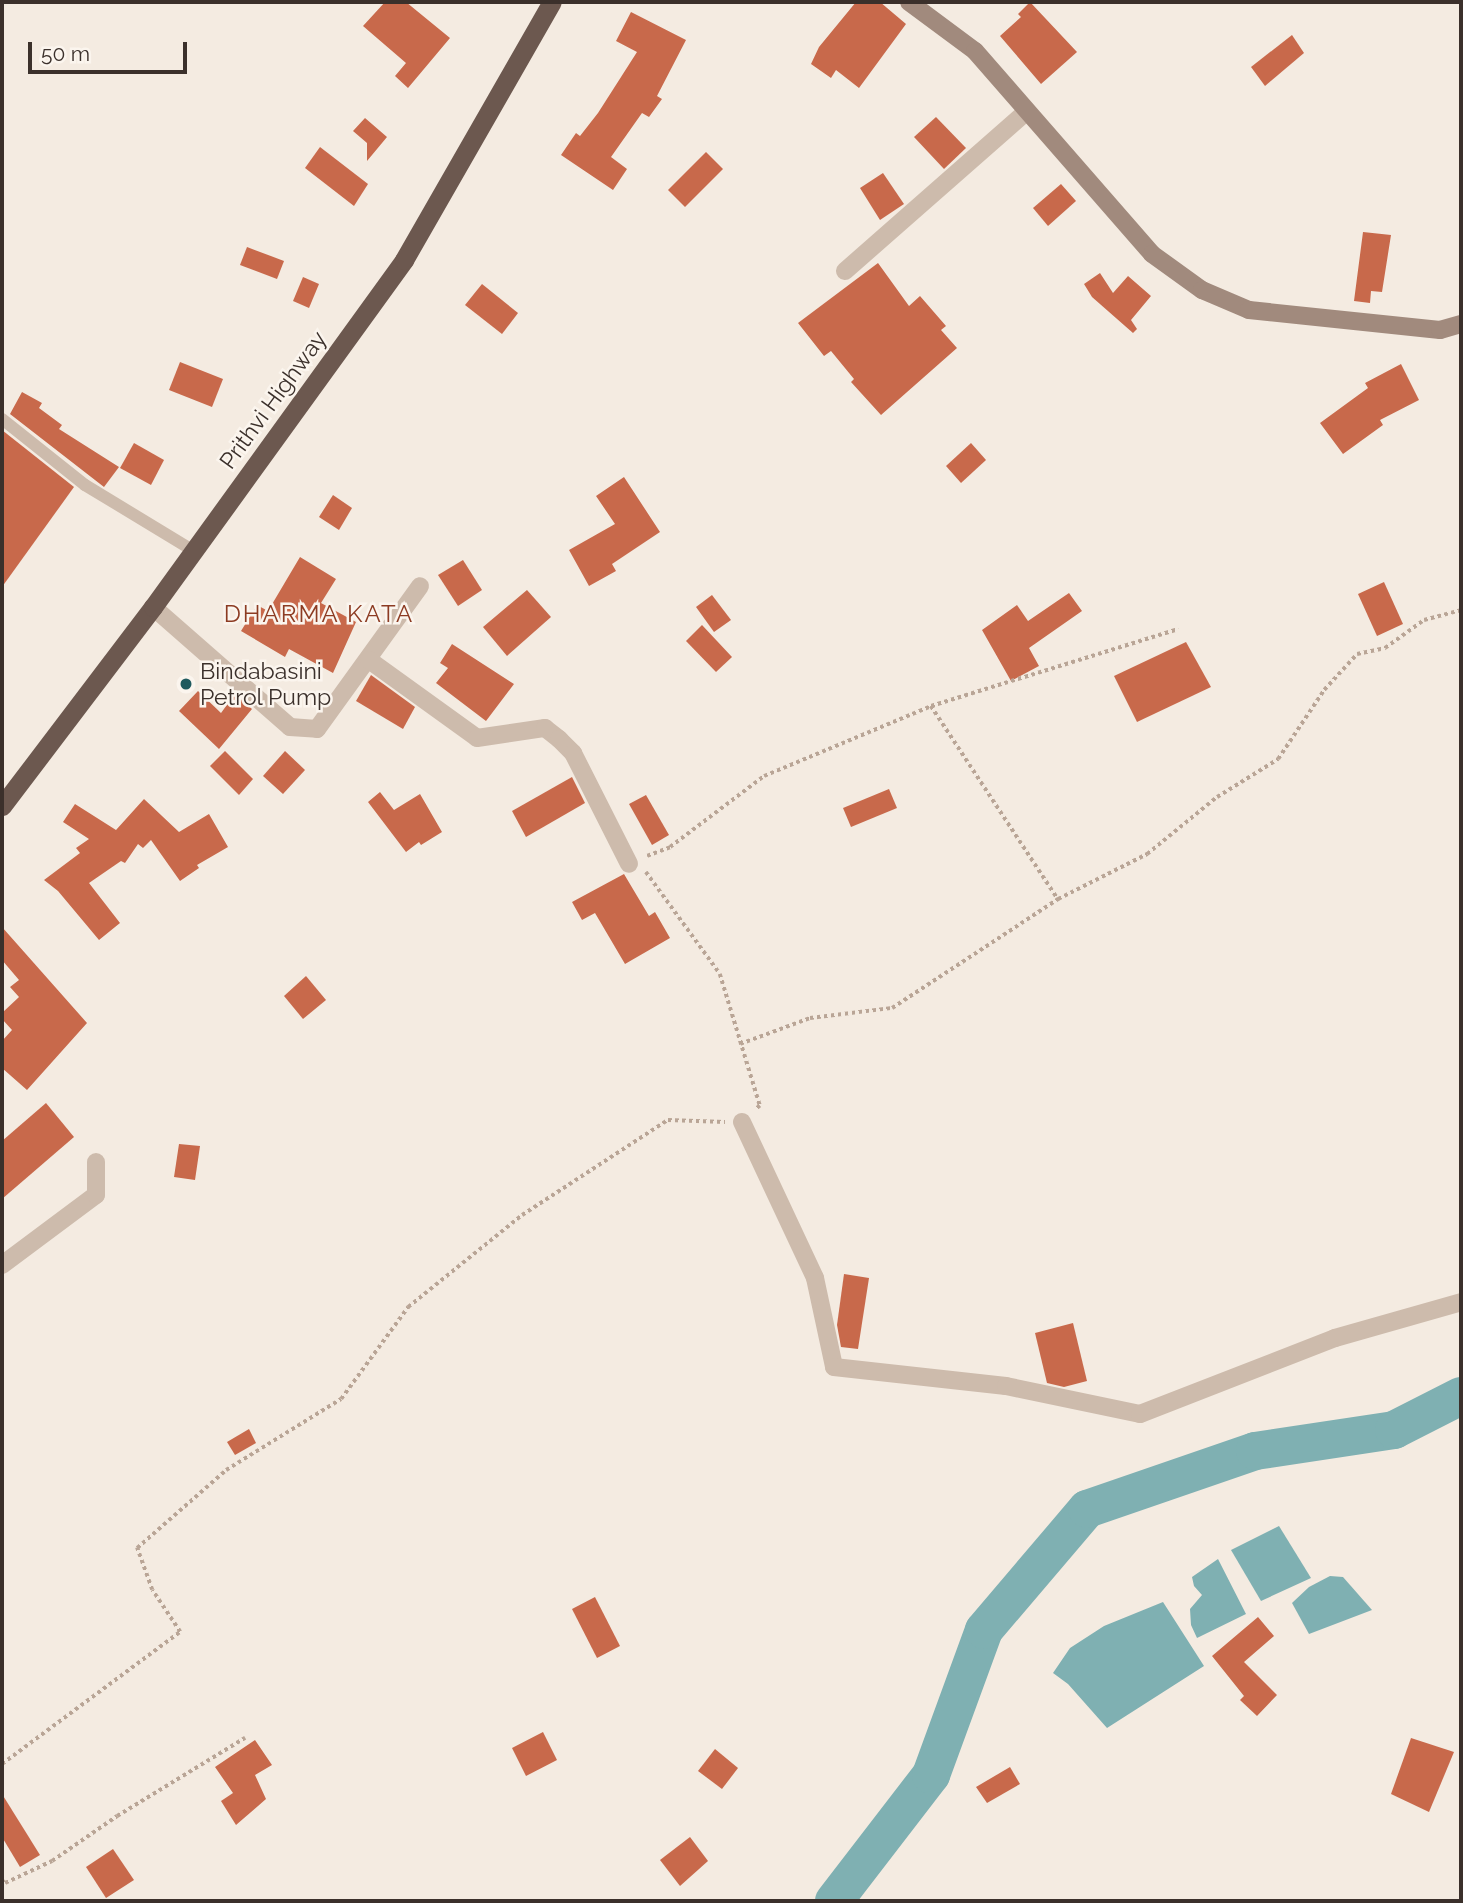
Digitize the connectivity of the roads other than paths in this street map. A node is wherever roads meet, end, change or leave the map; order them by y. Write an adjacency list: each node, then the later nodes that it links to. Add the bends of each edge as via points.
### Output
1 (552, 2): 7 (highway, Prithvi Highway, via 404,260)
2 (909, 2): 3 (main road, via 975,51)
3 (1027, 111): 4 (street); 5 (main road, via 1152,254 1202,290 1249,310 1440,330)
4 (845, 271)
5 (1461, 324)
6 (2, 419): 7 (lane, via 85,485)
7 (194, 551): 9 (highway, Prithvi Highway)
8 (420, 586): 10 (street)
9 (153, 607): 10 (street, via 289,727 317,729); 11 (highway, Prithvi Highway)
10 (369, 660): 12 (street, via 477,738 545,728 573,753)
11 (2, 806)
12 (629, 863)
13 (742, 1122): 16 (street, via 815,1278 834,1367 1006,1386 1140,1414 1335,1338)
14 (96, 1162): 15 (street, via 96,1195)
15 (2, 1265)
16 (1461, 1302)

